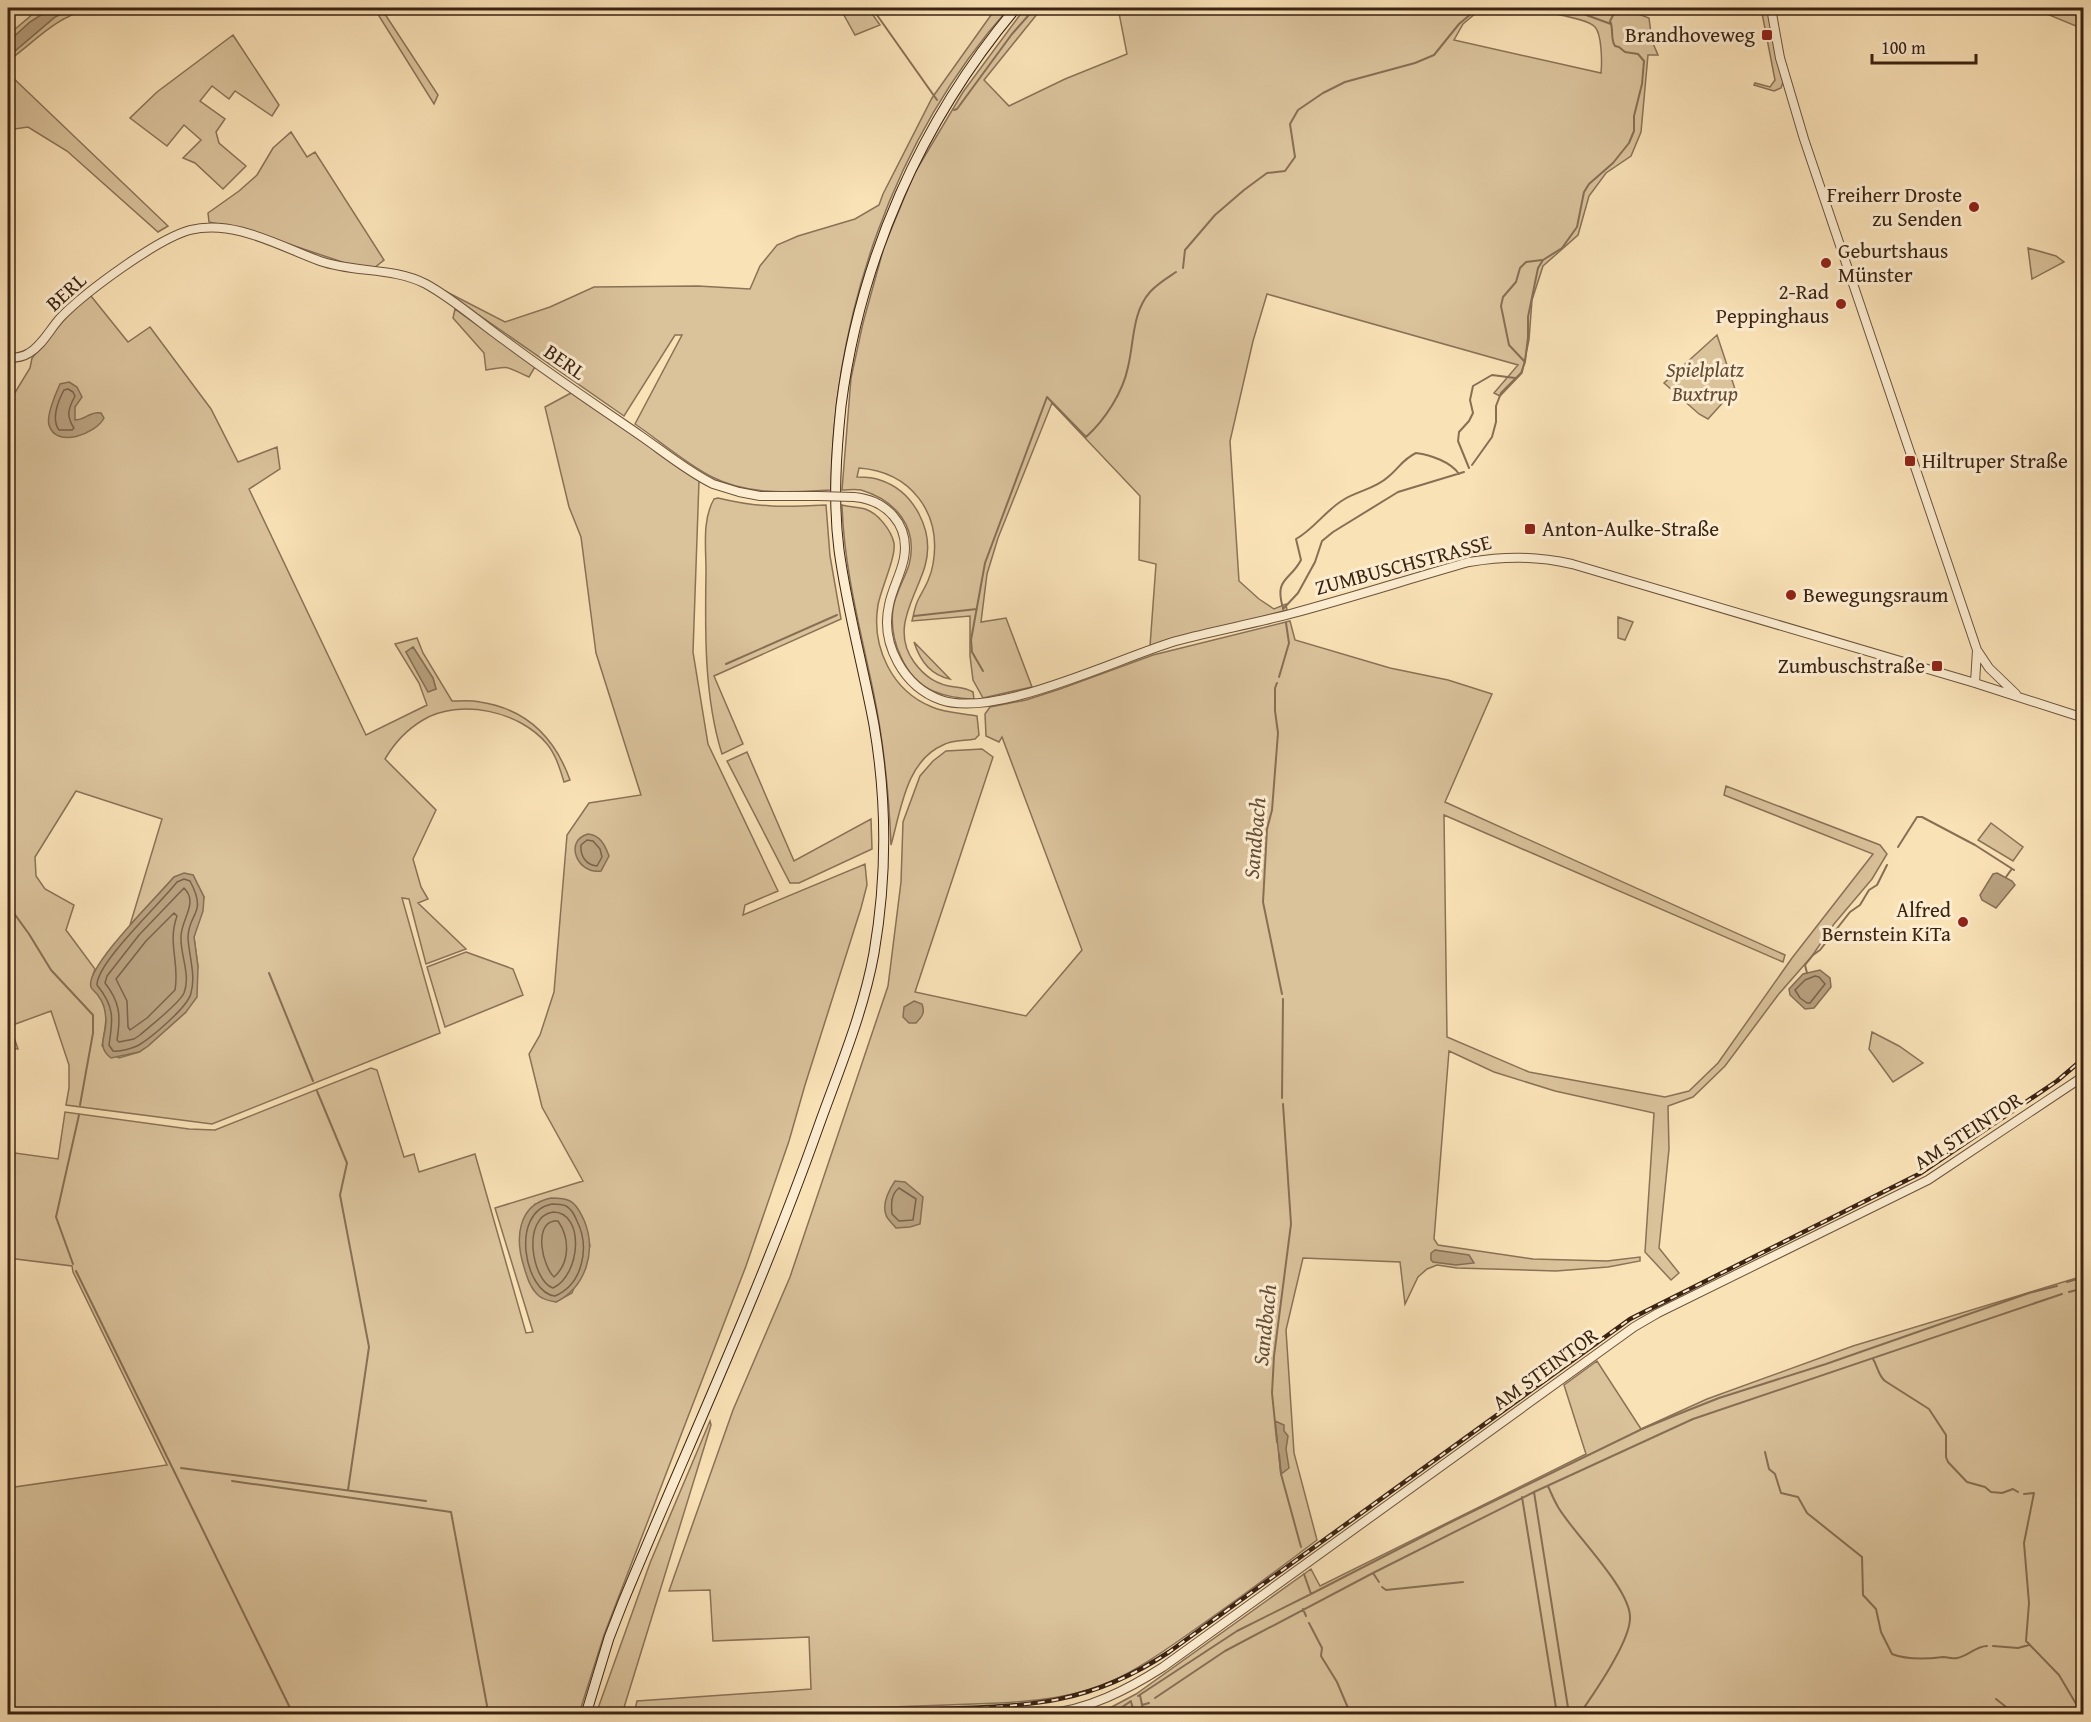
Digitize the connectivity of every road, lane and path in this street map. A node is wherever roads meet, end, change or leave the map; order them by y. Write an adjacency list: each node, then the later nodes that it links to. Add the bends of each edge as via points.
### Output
1 (1016, 8): 10 (main road, via 960,83 908,175 874,260 846,372 836,471 839,546 874,726 884,814 882,893 864,999 756,1293 623,1602)
2 (1772, 8): 4 (street, via 1780,58 1804,139)
3 (8, 358): 7 (street, BERL, bridge, via 29,353 63,315 166,240 203,228 231,229 322,262 424,283 712,484 760,496 871,499 886,507 904,535 904,557 888,607 887,626 898,662 909,678 931,695 955,703)
4 (1977, 650): 5 (street); 6 (street, via 1989,668)
5 (1975, 683): 6 (street); 7 (street, ZUMBUSCHSTRASSE, via 1572,564 1515,556 1469,562 1178,641 1071,679)
6 (2020, 697): 8 (street)
7 (980, 703)
8 (2084, 718)
9 (2084, 1076): 11 (street, AM STEINTOR, via 1928,1180 1634,1327 1132,1687 1101,1701)
10 (587, 1712)
11 (1045, 1714)

